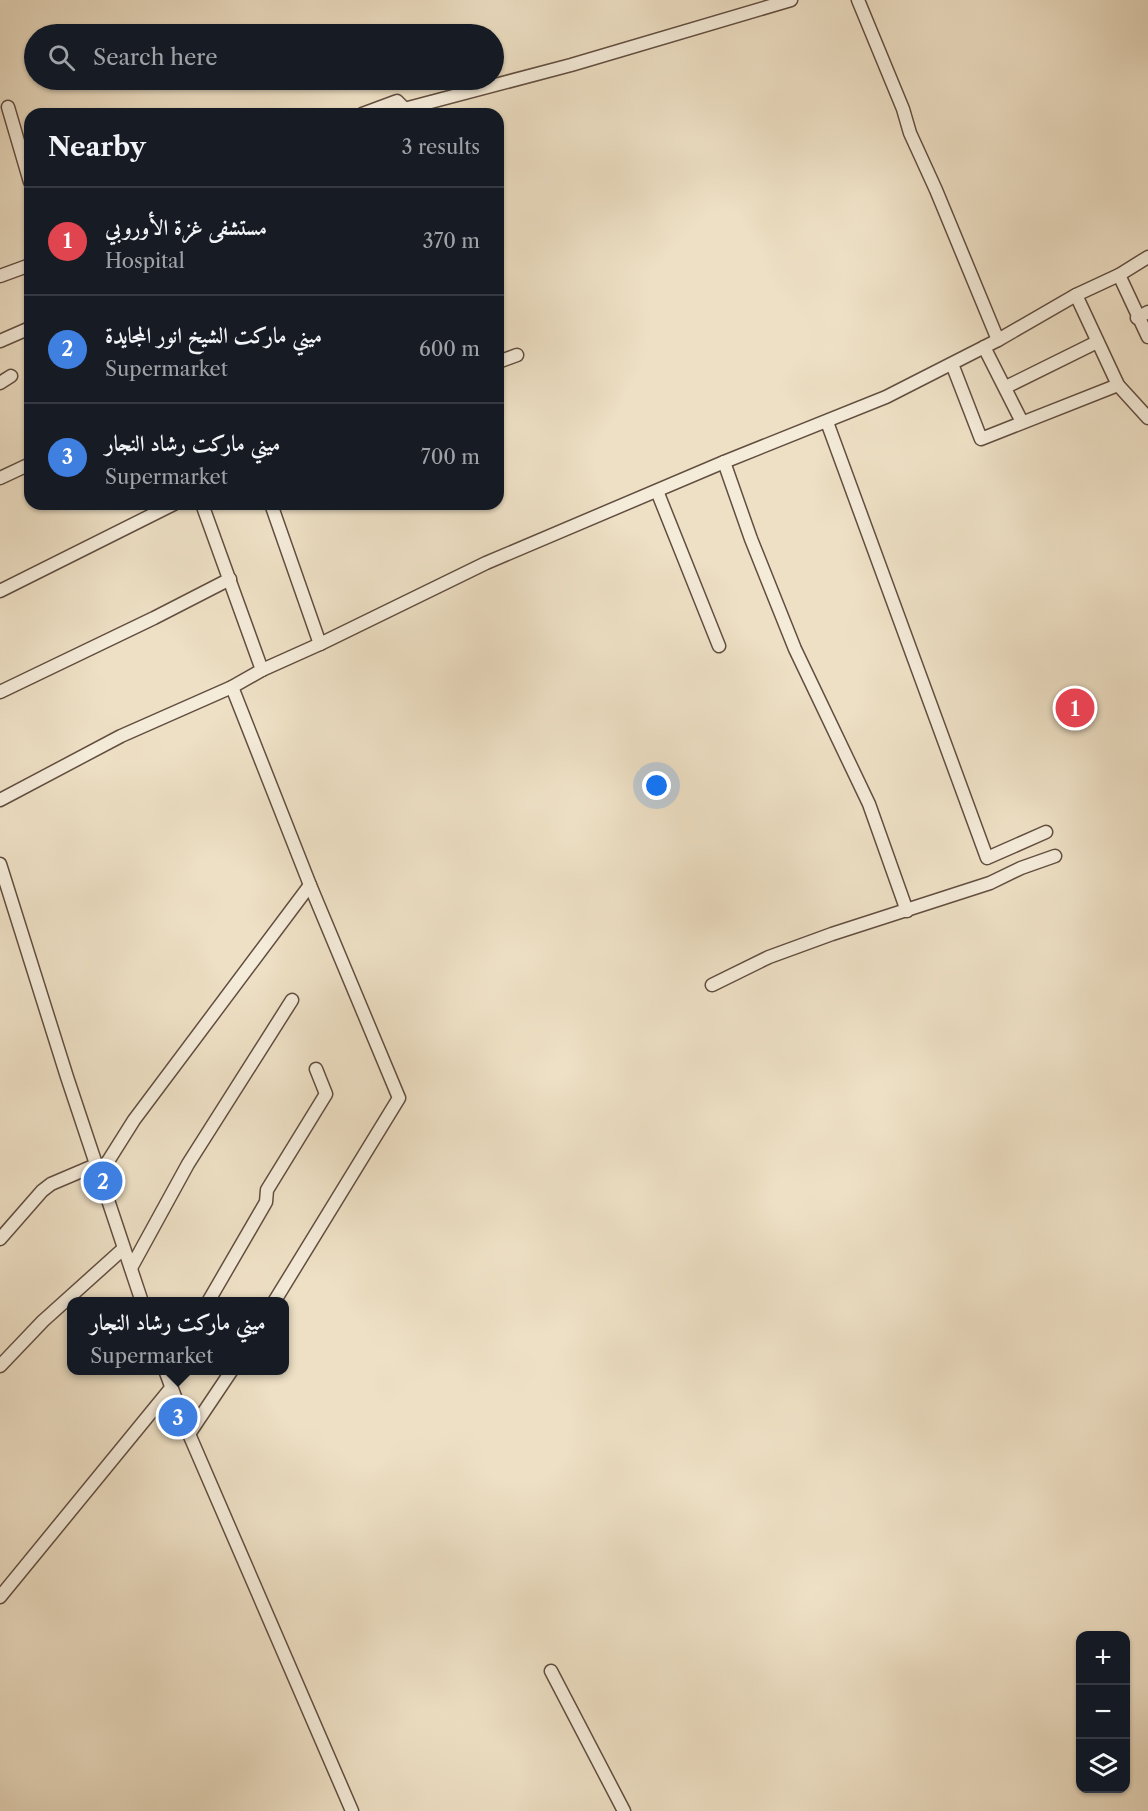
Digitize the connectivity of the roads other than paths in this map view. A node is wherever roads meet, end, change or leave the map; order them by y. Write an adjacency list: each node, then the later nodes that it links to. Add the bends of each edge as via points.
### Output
1 (791, 0): 3 (street)
2 (858, 0): 18 (street)
3 (504, 82)
4 (475, 90): 8 (street)
5 (8, 107): 9 (street)
6 (378, 108): 7 (street, via 397,101)
7 (404, 108)
8 (408, 108)
9 (24, 162)
10 (1148, 257): 12 (street)
11 (24, 267): 13 (street)
12 (1119, 275): 14 (street); 15 (street)
13 (0, 276)
14 (1076, 295): 18 (street); 20 (street)
15 (1143, 315): 17 (street)
16 (24, 330): 19 (street)
17 (1148, 338)
18 (998, 340): 21 (street)
19 (0, 341)
20 (1097, 342): 25 (street); 26 (street)
21 (984, 346): 24 (street); 26 (street)
22 (517, 355): 23 (street)
23 (504, 360)
24 (952, 364): 28 (street); 29 (street, via 981,439)
25 (1118, 385): 27 (street); 29 (street)
26 (1006, 387): 29 (street)
27 (1148, 418)
28 (827, 422): 30 (street); 45 (street, via 987,858)
29 (1022, 422)
30 (724, 462): 33 (street); 49 (street, via 795,649 869,804)
31 (24, 467): 32 (street)
32 (0, 478)
33 (657, 491): 39 (street, via 486,563); 40 (street)
34 (162, 510): 38 (street)
35 (204, 510): 37 (street)
36 (273, 510): 39 (street)
37 (230, 579): 41 (street); 43 (street)
38 (0, 591)
39 (320, 644): 41 (street)
40 (719, 646)
41 (262, 670): 42 (street)
42 (232, 687): 44 (street, via 121,736); 48 (street)
43 (0, 692)
44 (0, 800)
45 (1046, 832)
46 (1055, 856): 49 (street, via 990,883)
47 (0, 867): 53 (street)
48 (310, 885): 53 (street, via 134,1120); 60 (street, via 399,1098)
49 (907, 910): 50 (street, via 769,957)
50 (712, 985)
51 (292, 1000): 56 (street, via 186,1167)
52 (316, 1069): 59 (street, via 326,1094 267,1190 266,1202)
53 (100, 1174): 54 (street, via 91,1167 51,1184); 55 (street)
54 (0, 1239)
55 (123, 1249): 56 (street); 57 (street)
56 (131, 1269): 58 (street)
57 (70, 1297)
58 (140, 1297)
59 (211, 1297)
60 (277, 1297)
61 (67, 1299): 62 (street)
62 (0, 1366)
63 (167, 1375): 65 (street)
64 (229, 1375): 66 (street)
65 (171, 1388): 66 (street); 67 (street)
66 (189, 1434): 69 (street)
67 (0, 1597)
68 (551, 1671): 70 (street)
69 (351, 1811)
70 (624, 1811)

